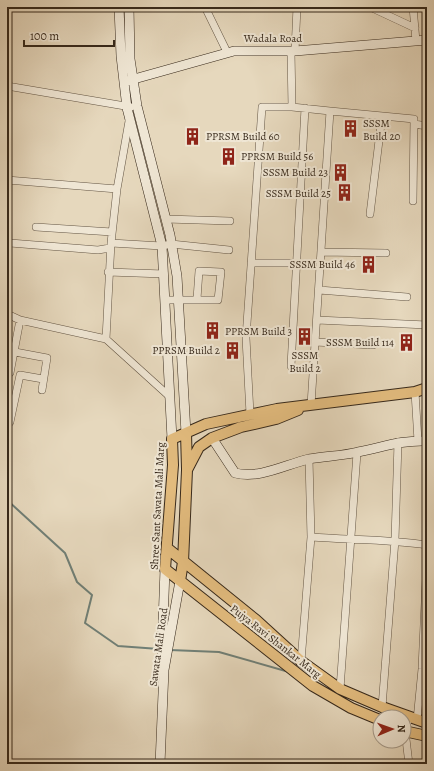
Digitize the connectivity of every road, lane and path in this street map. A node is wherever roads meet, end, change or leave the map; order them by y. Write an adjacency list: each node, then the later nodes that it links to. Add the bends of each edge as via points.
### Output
1 (119, 7): 13 (main road)
2 (129, 7): 12 (main road)
3 (205, 7): 10 (street)
4 (298, 7): 11 (street)
5 (370, 7): 7 (street)
6 (413, 7): 7 (street)
7 (415, 28): 9 (street)
8 (427, 40): 9 (main road, Wadala Road)
9 (416, 41): 11 (main road, Wadala Road)
10 (227, 52): 11 (main road, Wadala Road); 12 (main road, Wadala Road)
11 (293, 52): 16 (street)
12 (133, 80): 13 (main road, Wadala Road); 15 (main road)
13 (124, 82): 17 (main road)
14 (7, 86): 17 (street)
15 (137, 106): 17 (street); 28 (main road)
16 (292, 107): 18 (street); 38 (street, via 262,107)
17 (127, 108): 21 (main road)
18 (304, 108): 19 (street); 39 (street)
19 (330, 111): 20 (street); 36 (street)
20 (382, 116): 22 (street, via 414,119); 27 (street)
21 (129, 120): 25 (street); 33 (main road)
22 (414, 124): 23 (street); 26 (street)
23 (427, 126)
24 (7, 180): 25 (street)
25 (117, 189): 31 (street)
26 (413, 201)
27 (370, 214)
28 (166, 219): 29 (street); 33 (main road)
29 (230, 222)
30 (36, 227): 31 (street)
31 (112, 232): 34 (street)
32 (10, 243): 34 (street, via 98,250)
33 (167, 245): 34 (street); 35 (street); 41 (main road); 44 (main road, via 177,276)
34 (110, 246): 40 (street)
35 (229, 250)
36 (321, 252): 37 (street); 42 (street)
37 (386, 253)
38 (251, 263): 39 (street); 63 (street, via 246,338)
39 (296, 263): 55 (street)
40 (108, 272): 41 (street); 51 (street)
41 (164, 274): 46 (main road)
42 (319, 290): 43 (street); 49 (street)
43 (406, 297)
44 (177, 299): 45 (street); 46 (street); 65 (main road)
45 (197, 299): 45 (street, via 218,300 221,272 199,271)
46 (165, 300): 61 (main road)
47 (7, 314): 48 (street)
48 (20, 320): 51 (street); 54 (street)
49 (317, 320): 50 (street); 52 (street)
50 (427, 325)
51 (106, 339): 61 (street)
52 (315, 342): 53 (street); 62 (street)
53 (373, 345)
54 (15, 352): 56 (street, via 10,373); 57 (street, via 47,358)
55 (291, 366)
56 (7, 372)
57 (44, 379): 59 (street); 64 (street, via 20,375)
58 (427, 388): 60 (main road, Shree Sant Savata Mali Marg)
59 (42, 390)
60 (415, 392): 62 (main road, Shree Sant Savata Mali Marg); 69 (street)
61 (169, 396): 67 (main road)
62 (311, 405): 63 (main road, Shree Sant Savata Mali Marg); 66 (main road, Shree Sant Savata Mali Marg, via 276,419)
63 (250, 414): 65 (main road, Shree Sant Savata Mali Marg, via 206,424)
64 (10, 422)
65 (186, 433): 67 (main road, Shree Sant Savata Mali Marg); 72 (main road)
66 (212, 438): 71 (main road, via 235,473 247,476); 72 (main road, Shree Sant Savata Mali Marg, via 199,448)
67 (172, 439): 77 (main road, Shree Sant Savata Mali Marg)
68 (398, 442): 69 (main road); 70 (main road); 75 (street)
69 (424, 442)
70 (357, 453): 71 (main road); 74 (street)
71 (309, 459): 73 (street)
72 (188, 470): 79 (main road, Shree Sant Savata Mali Marg)
73 (311, 537): 74 (street); 84 (street)
74 (350, 540): 75 (street); 87 (street)
75 (395, 540): 76 (street); 88 (street)
76 (427, 545)
77 (167, 548): 79 (main road); 80 (main road, Shree Sant Savata Mali Marg)
78 (427, 558): 82 (street)
79 (183, 562): 81 (main road, Shree Sant Savata Mali Marg); 84 (main road, via 256,620)
80 (165, 569): 81 (main road, Pujya Ravi Shankar Marg); 86 (main road, Shree Sant Savata Mali Marg, via 162,650)
81 (180, 581): 86 (main road, Sawata Mali Road); 89 (main road, Pujya Ravi Shankar Marg, via 313,686)
82 (427, 587): 83 (street)
83 (425, 627): 85 (street)
84 (301, 661): 87 (main road)
85 (424, 669): 90 (street)
86 (164, 670): 95 (main road, Sawata Mali Road)
87 (340, 688): 88 (main road)
88 (382, 707): 90 (main road)
89 (372, 717)
90 (413, 718): 91 (main road)
91 (427, 723)
92 (412, 733): 93 (main road)
93 (427, 736)
94 (407, 749): 96 (street)
95 (160, 764)
96 (410, 764)

